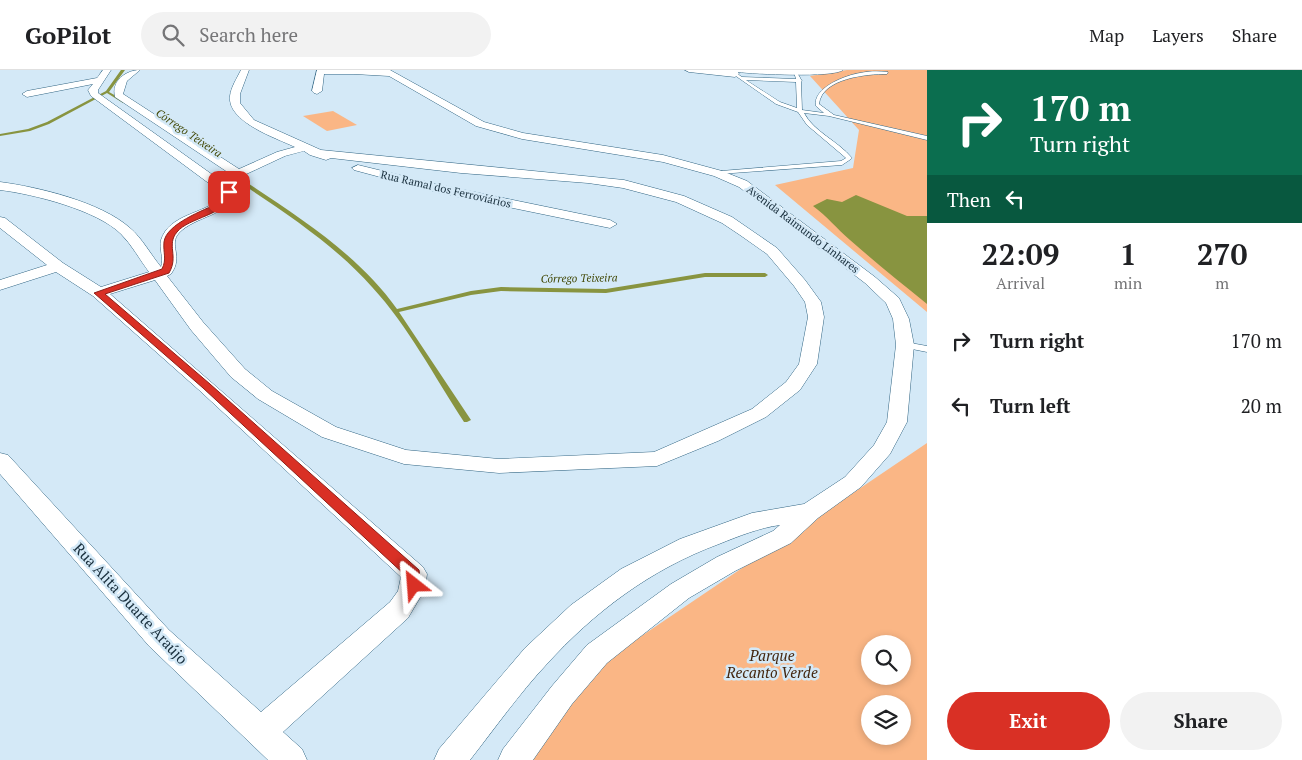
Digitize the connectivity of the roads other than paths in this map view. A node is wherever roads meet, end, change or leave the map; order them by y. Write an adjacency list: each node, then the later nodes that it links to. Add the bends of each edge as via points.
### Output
1 (106, 70): 11 (street)
2 (136, 70): 19 (street, via 120,82 118,95)
3 (245, 70): 18 (street, Rua Ramal dos Ferroviários, via 235,94 235,103 250,122)
4 (688, 70): 9 (street)
5 (838, 70): 8 (street)
6 (320, 71): 7 (street); 13 (street)
7 (387, 72): 20 (street, Avenida Raimundo Linhares, via 480,124 500,131 672,161)
8 (796, 72): 9 (street); 12 (lane)
9 (737, 73): 12 (lane); 15 (lane, via 778,103)
10 (887, 73): 16 (lane, via 853,75 826,88 817,103)
11 (99, 80): 14 (street); 21 (street, via 94,94)
12 (800, 81): 15 (lane)
13 (317, 91)
14 (26, 94)
15 (800, 111): 16 (lane); 20 (lane, via 805,120 849,158 842,162)
16 (832, 116): 17 (lane)
17 (927, 138)
18 (308, 150): 19 (street, via 281,154); 24 (street, Rua Ramal dos Ferroviários, via 390,177); 26 (street, via 461,169 597,180 654,190 680,199 727,220 752,237 772,251 800,283 813,302 816,316 808,364 793,386 759,413 657,459 499,466 404,457 329,432 265,395 238,373 196,326)
19 (236, 172): 21 (street)
20 (721, 174): 29 (street, Avenida Raimundo Linhares, via 743,184 893,301 901,319)
21 (216, 183): 26 (street, via 229,192 228,199 174,229 168,241 169,267)
22 (0, 186): 26 (street, via 56,197 105,217 126,231)
23 (0, 221): 25 (street)
24 (610, 224)
25 (58, 266): 27 (street); 28 (street)
26 (160, 274): 28 (street)
27 (0, 284)
28 (99, 293): 33 (street, via 414,574 410,596 399,610)
29 (905, 345): 30 (lane); 32 (street, Avenida Raimundo Linhares, via 897,422 884,449 853,482)
30 (927, 348)
31 (0, 460): 33 (street, Rua Alita Duarte Araújo, via 159,638)
32 (810, 512): 35 (street, Avenida Raimundo Linhares, via 760,519 689,545 630,576 580,613 534,657); 36 (street, Avenida Raimundo Linhares, via 782,537 680,591 597,654)
33 (260, 732): 34 (street, Rua Alita Duarte Araújo)
34 (291, 760)
35 (450, 760)
36 (514, 760)

